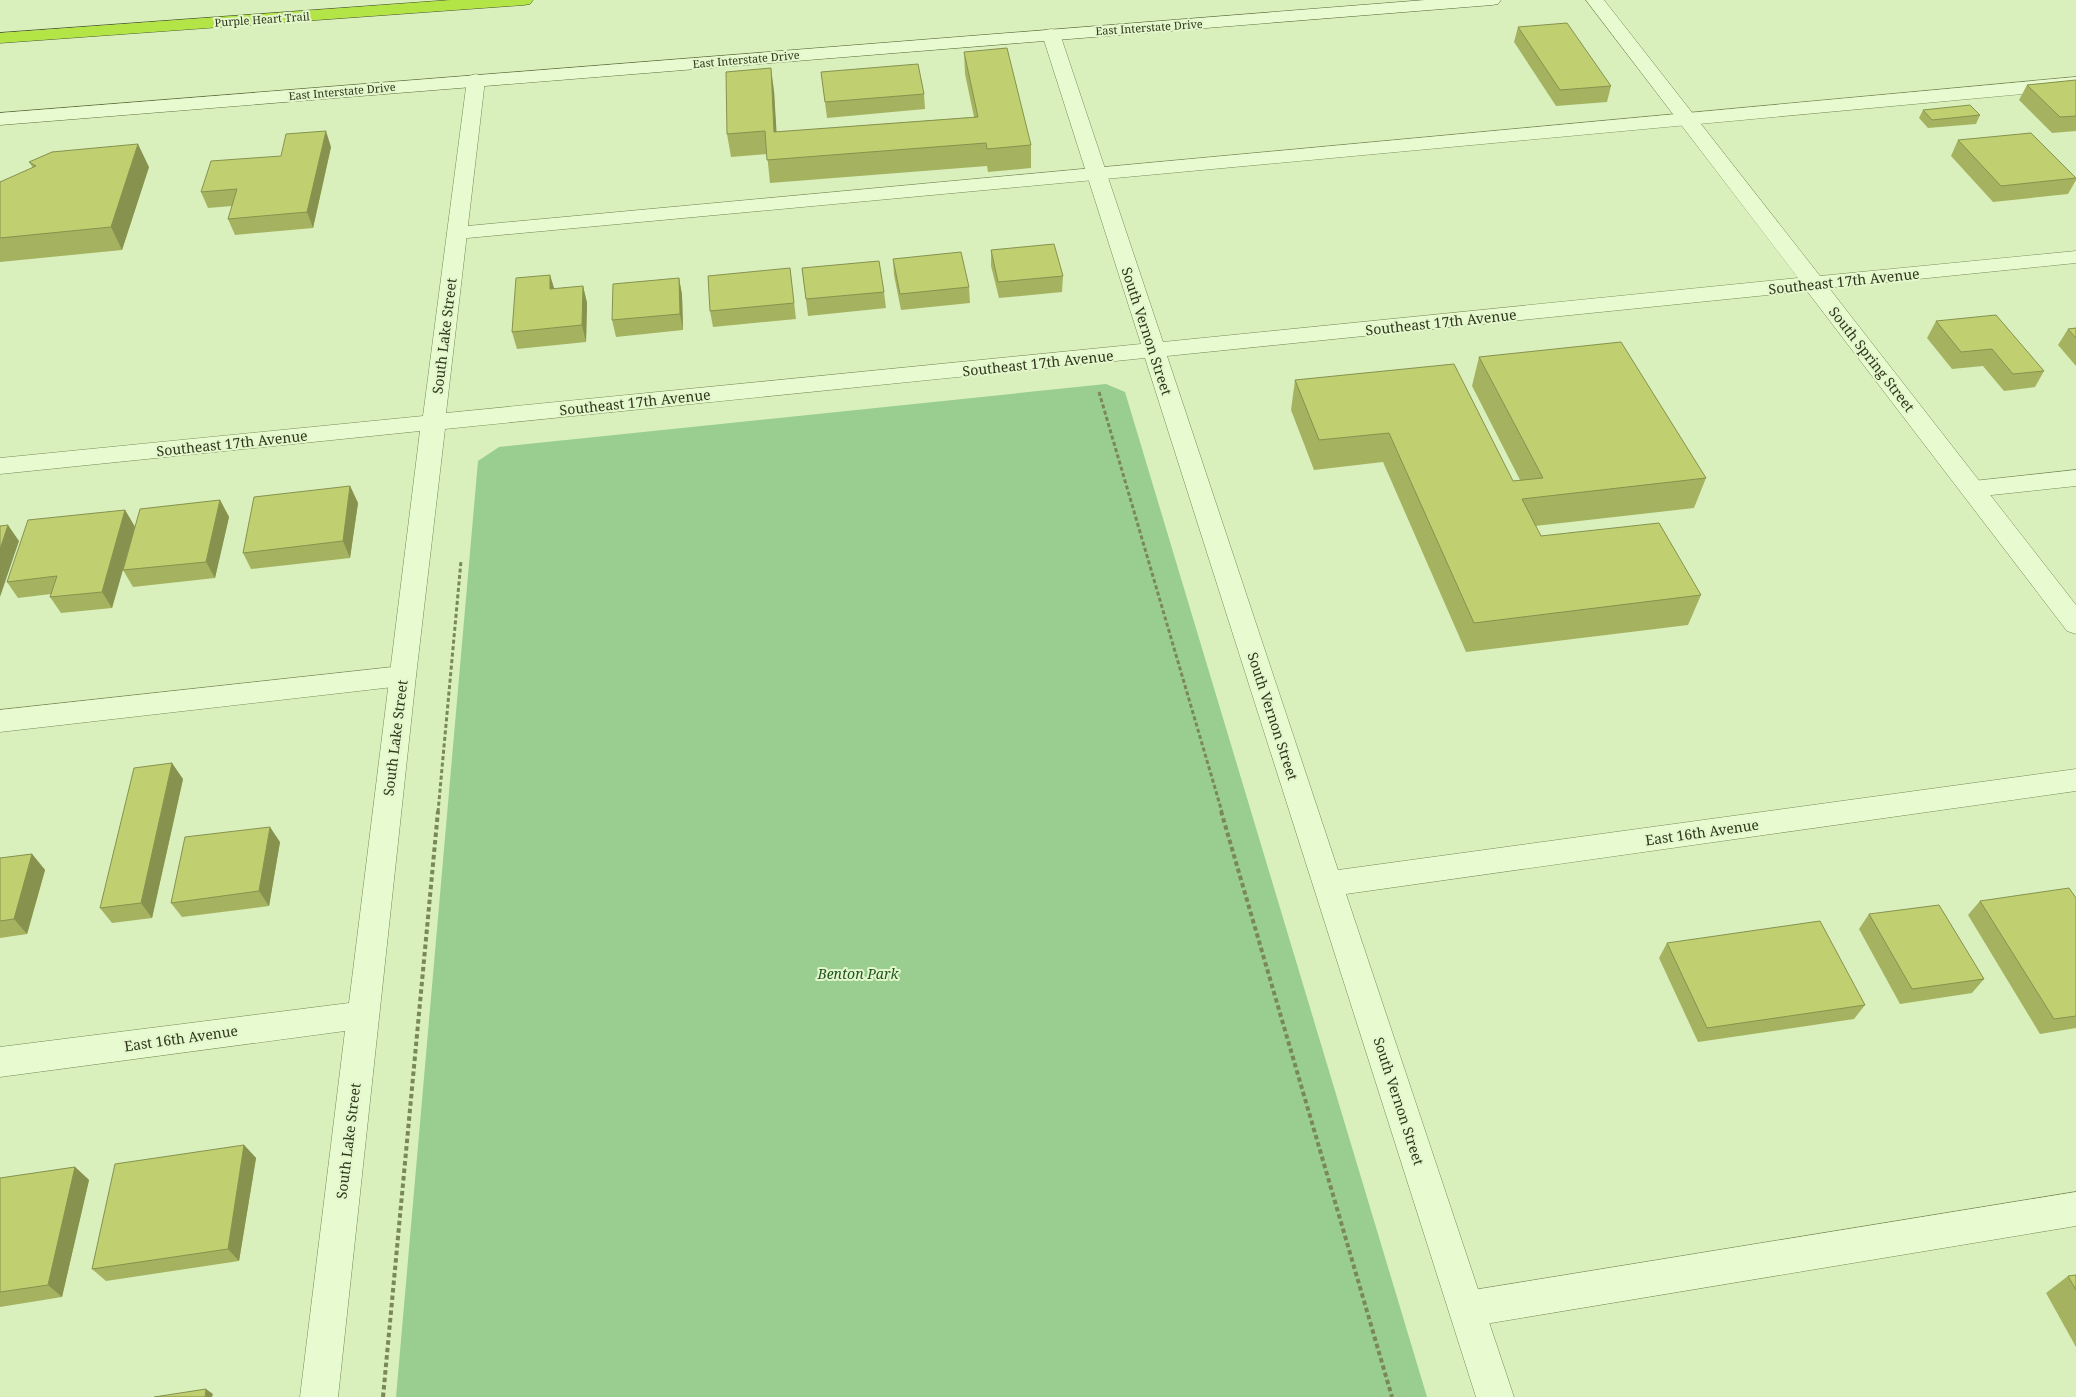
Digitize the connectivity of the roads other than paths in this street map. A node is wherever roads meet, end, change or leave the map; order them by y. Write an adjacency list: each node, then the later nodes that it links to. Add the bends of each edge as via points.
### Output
1 (524, 0): 5 (highway, Purple Heart Trail)
2 (1492, 0): 4 (street, East Interstate Drive)
3 (1595, 0): 10 (street, South Spring Street)
4 (1051, 34): 6 (street, East Interstate Drive); 12 (street, South Vernon Street)
5 (0, 38)
6 (476, 80): 9 (street, East Interstate Drive); 13 (street, South Lake Street)
7 (2076, 83): 10 (street)
8 (0, 111): 9 (street)
9 (43, 115): 11 (street, East Interstate Drive)
10 (1685, 118): 12 (street); 15 (street, South Spring Street)
11 (0, 119)
12 (1096, 175): 13 (street); 16 (street, South Vernon Street)
13 (457, 233): 17 (street, South Lake Street)
14 (2076, 257): 15 (street, Southeast 17th Avenue)
15 (1814, 284): 16 (street, Southeast 17th Avenue); 20 (street, South Spring Street)
16 (1153, 351): 17 (street, Southeast 17th Avenue); 25 (street, South Vernon Street)
17 (434, 422): 18 (street, Southeast 17th Avenue); 22 (street, South Lake Street)
18 (0, 466)
19 (2076, 478): 20 (street)
20 (1973, 489): 21 (street, South Spring Street)
21 (2076, 624)
22 (402, 676): 23 (street); 26 (street, South Lake Street)
23 (0, 720)
24 (2076, 780): 25 (street, East 16th Avenue)
25 (1328, 884): 29 (street, South Vernon Street)
26 (362, 1015): 27 (street, East 16th Avenue); 30 (street, South Lake Street)
27 (0, 1062)
28 (2076, 1209): 29 (street)
29 (1467, 1309): 31 (street, South Vernon Street)
30 (319, 1397)
31 (1496, 1397)

